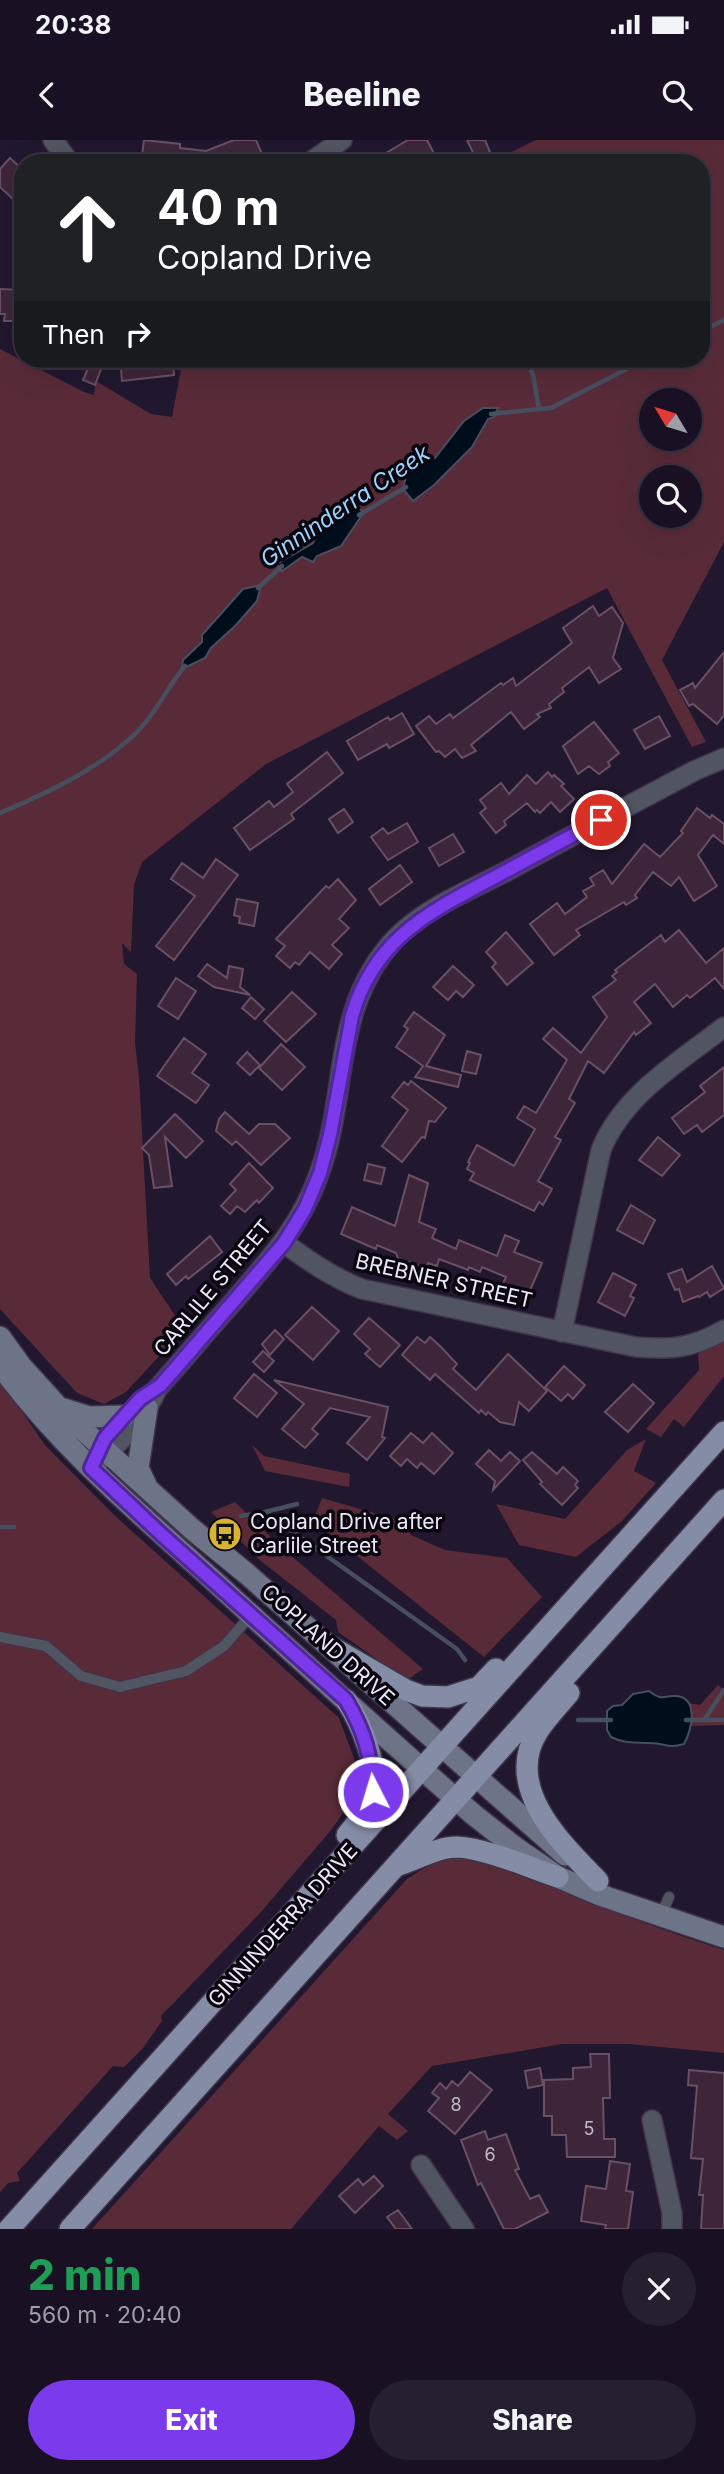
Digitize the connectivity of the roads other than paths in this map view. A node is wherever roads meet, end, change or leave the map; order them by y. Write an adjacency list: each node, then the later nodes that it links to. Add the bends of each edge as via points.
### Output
1 (342, 140): 2 (street)
2 (322, 154)
3 (724, 758): 5 (street, CARLILE STREET, via 439,907 396,939 373,967 357,999 320,1173)
4 (724, 1027): 7 (street, via 639,1095 606,1137)
5 (284, 1243): 7 (street, BREBNER STREET, via 362,1289); 10 (street, CARLILE STREET)
6 (724, 1330): 7 (street, BREBNER STREET, via 693,1345 665,1349)
7 (562, 1332)
8 (0, 1337): 11 (main road, COPLAND DRIVE)
9 (0, 1365): 16 (main road, COPLAND DRIVE, via 56,1435)
10 (157, 1389): 12 (street, CARLILE STREET); 13 (street, CARLILE STREET)
11 (58, 1407): 13 (main road, via 89,1417); 15 (main road, COPLAND DRIVE)
12 (147, 1408): 15 (street, CARLILE STREET); 17 (main road, via 138,1468)
13 (124, 1416): 15 (street, CARLILE STREET)
14 (724, 1432): 19 (main road)
15 (105, 1449): 16 (street, CARLILE STREET); 17 (main road, COPLAND DRIVE)
16 (91, 1468): 20 (main road, COPLAND DRIVE)
17 (147, 1488): 22 (main road, COPLAND DRIVE)
18 (724, 1500): 23 (main road)
19 (563, 1608): 22 (main road, via 479,1687 448,1697 406,1690); 25 (main road, GINNINDERRA DRIVE)
20 (251, 1615): 21 (lane, via 224,1646 186,1671 120,1687 81,1676 46,1646); 24 (main road, COPLAND DRIVE)
21 (0, 1637)
22 (325, 1643): 25 (main road, COPLAND DRIVE)
23 (602, 1643): 27 (main road, GINNINDERRA DRIVE); 31 (main road, via 537,1732 528,1768 535,1801 557,1839)
24 (346, 1700): 26 (main road, COPLAND DRIVE); 33 (main road, via 367,1742 373,1792 362,1816)
25 (443, 1747): 26 (main road, GINNINDERRA DRIVE); 27 (main road, COPLAND DRIVE)
26 (423, 1769): 28 (main road, COPLAND DRIVE); 33 (main road, GINNINDERRA DRIVE)
27 (476, 1777): 28 (main road, GINNINDERRA DRIVE); 31 (main road, COPLAND DRIVE)
28 (456, 1799): 29 (main road, GINNINDERRA DRIVE); 30 (main road, COPLAND DRIVE)
29 (394, 1867): 30 (main road, via 455,1847); 38 (main road, GINNINDERRA DRIVE)
30 (558, 1877): 32 (main road, COPLAND DRIVE, via 600,1895)
31 (598, 1881): 32 (main road, COPLAND DRIVE)
32 (658, 1907): 34 (main road)
33 (297, 1910): 37 (main road, GINNINDERRA DRIVE)
34 (724, 1937)
35 (652, 2120): 40 (street)
36 (421, 2165): 39 (street)
37 (9, 2229)
38 (70, 2229)
39 (464, 2229)
40 (672, 2229)

